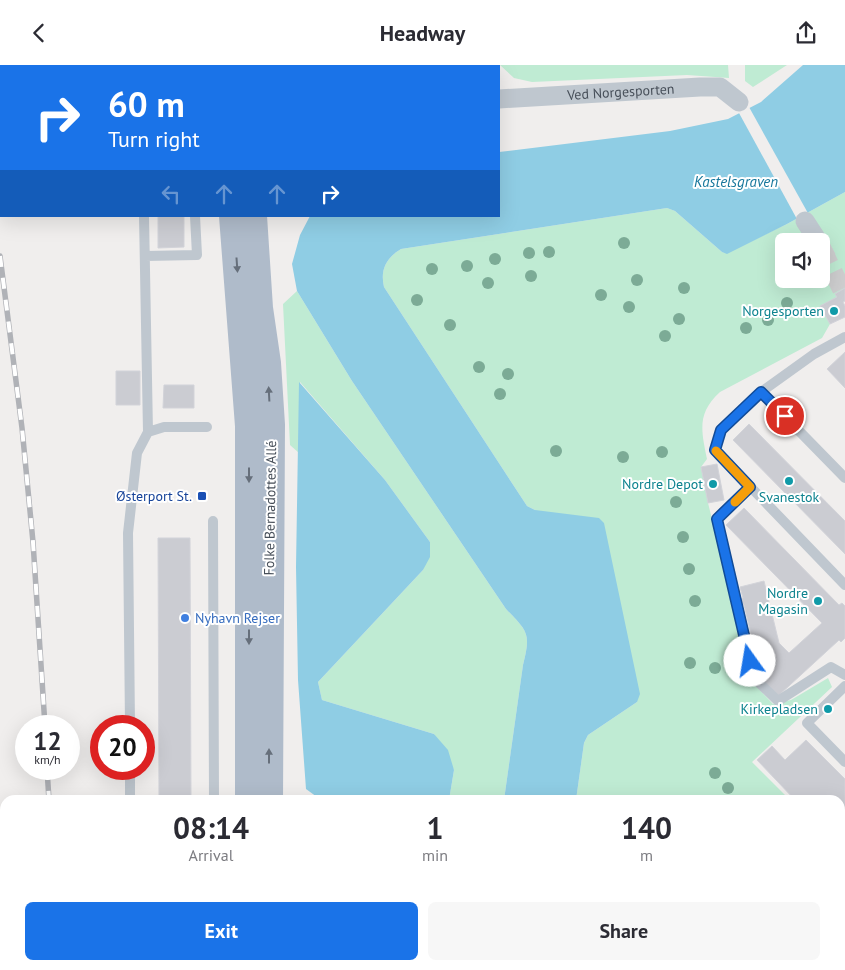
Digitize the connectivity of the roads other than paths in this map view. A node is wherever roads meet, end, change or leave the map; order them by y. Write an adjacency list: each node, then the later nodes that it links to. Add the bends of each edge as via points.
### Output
1 (500, 99): 2 (street, Ved Norgesporten, via 720,87)
2 (739, 102)
3 (144, 217): 9 (lane)
4 (195, 217): 9 (lane, via 197,255)
5 (233, 217): 25 (main road, Folke Bernadottes Allé, one-way to 25, via 249,426)
6 (252, 217): 26 (main road, Folke Bernadottes Allé, one-way to 6, via 271,425)
7 (805, 221): 8 (street)
8 (813, 233)
9 (144, 256): 13 (lane)
10 (845, 337): 11 (lane, via 814,354)
11 (761, 392): 14 (lane); 15 (lane, via 721,430 715,450)
12 (207, 427): 13 (lane, via 164,427)
13 (148, 432): 20 (lane, via 137,453 128,533)
14 (845, 478)
15 (750, 487): 17 (lane); 18 (lane, via 717,519 755,679 778,701 831,667)
16 (213, 521): 24 (lane)
17 (845, 585)
18 (845, 675)
19 (845, 686): 21 (lane, via 807,723)
20 (130, 715)
21 (845, 762)
22 (130, 780): 23 (lane)
23 (130, 795)
24 (214, 795)
25 (249, 795)
26 (269, 795)

